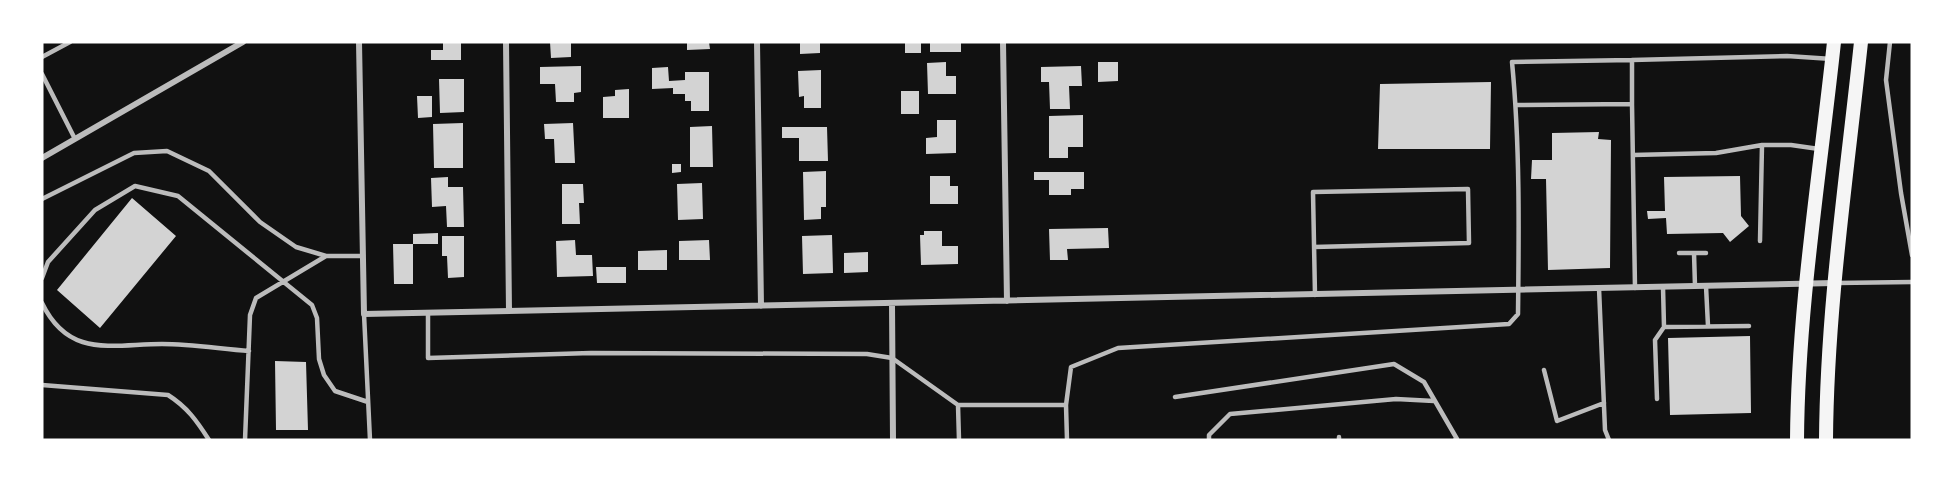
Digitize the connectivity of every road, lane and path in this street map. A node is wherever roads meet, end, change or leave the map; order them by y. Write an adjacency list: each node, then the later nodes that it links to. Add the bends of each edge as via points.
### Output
1 (70, 42): 10 (lane)
2 (243, 42): 16 (street)
3 (359, 42): 29 (street)
4 (506, 42): 46 (street)
5 (757, 42): 45 (street)
6 (1003, 42): 42 (street)
7 (1834, 42): 11 (main road)
8 (1861, 42): 34 (main road)
9 (1890, 42): 27 (lane, via 1886,80)
10 (42, 57)
11 (1832, 59): 12 (lane, via 1787,56); 18 (main road)
12 (1632, 60): 14 (lane); 15 (lane, via 1512,62)
13 (42, 74): 16 (lane)
14 (1632, 104): 15 (lane); 19 (lane)
15 (1516, 105): 40 (lane)
16 (75, 139): 20 (street)
17 (1762, 145): 18 (lane); 19 (lane, via 1716,153); 22 (lane)
18 (1822, 149): 33 (main road)
19 (1633, 155): 39 (lane)
20 (42, 158)
21 (42, 199): 28 (lane, via 134,153 167,151 209,171 260,222 296,247)
22 (1760, 241)
23 (1314, 247): 23 (lane, via 1313,192 1468,189 1469,243); 41 (lane)
24 (1679, 253): 25 (lane)
25 (1694, 253): 26 (lane); 35 (lane)
26 (1707, 253)
27 (1912, 255)
28 (326, 256): 29 (lane); 31 (lane)
29 (363, 256): 48 (street)
30 (42, 278): 31 (lane, via 48,262 95,210 135,186 177,196)
31 (285, 281): 52 (lane, via 256,298 250,315); 59 (lane, via 312,305 324,375 335,391)
32 (1912, 282): 34 (lane)
33 (1806, 283): 34 (street); 36 (street); 72 (main road)
34 (1834, 283): 73 (main road)
35 (1695, 286): 36 (street); 37 (street)
36 (1707, 286): 49 (lane)
37 (1663, 287): 39 (street); 51 (lane)
38 (1599, 288): 39 (street); 40 (street); 60 (lane)
39 (1635, 288)
40 (1518, 290): 41 (street); 62 (lane, via 1518,314 1509,324 1118,348 1071,368)
41 (1315, 295): 42 (street)
42 (1007, 302): 44 (street)
43 (42, 303): 52 (lane, via 59,327 87,344 162,344)
44 (891, 304): 45 (street); 53 (street)
45 (761, 306): 46 (street)
46 (510, 311): 47 (street)
47 (428, 313): 48 (street); 53 (lane, via 428,358 591,352 867,354)
48 (364, 314): 59 (lane)
49 (1708, 326): 50 (lane); 51 (lane)
50 (1749, 326)
51 (1664, 327): 57 (lane, via 1655,340)
52 (249, 351): 64 (lane)
53 (892, 358): 61 (lane); 66 (street)
54 (1544, 370): 60 (lane, via 1557,421)
55 (42, 386): 63 (lane, via 168,395 196,419)
56 (1176, 397): 58 (lane, via 1394,364 1424,382)
57 (1657, 399)
58 (1434, 400): 69 (lane, via 1396,399 1230,414 1209,435); 70 (lane)
59 (368, 402): 65 (lane)
60 (1604, 403): 71 (lane)
61 (958, 405): 62 (lane); 67 (lane)
62 (1065, 405): 68 (lane)
63 (209, 440)
64 (245, 440)
65 (370, 440)
66 (893, 440)
67 (959, 440)
68 (1067, 440)
69 (1209, 440)
70 (1455, 440)
71 (1609, 440)
72 (1797, 440)
73 (1826, 440)

